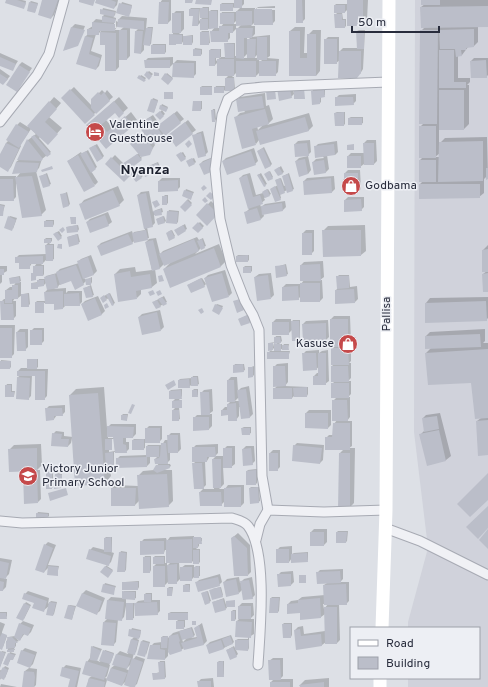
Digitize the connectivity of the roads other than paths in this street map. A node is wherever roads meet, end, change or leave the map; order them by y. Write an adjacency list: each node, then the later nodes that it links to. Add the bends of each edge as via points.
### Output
1 (64, 0): 4 (street, via 49,54 37,75)
2 (389, 0): 3 (main road, Pallisa)
3 (388, 82): 5 (street, via 243,89 228,99 222,115 215,169 220,219 231,265 259,330 262,476); 6 (main road, Pallisa)
4 (0, 122)
5 (268, 510): 6 (street); 9 (street, via 260,524)
6 (386, 510): 8 (main road, Pallisa)
7 (0, 521): 9 (street, via 22,523 232,518 242,520)
8 (385, 528): 10 (street, via 420,541); 11 (main road, Pallisa)
9 (256, 540): 12 (street, via 262,580)
10 (488, 575)
11 (382, 627)
12 (258, 665)

